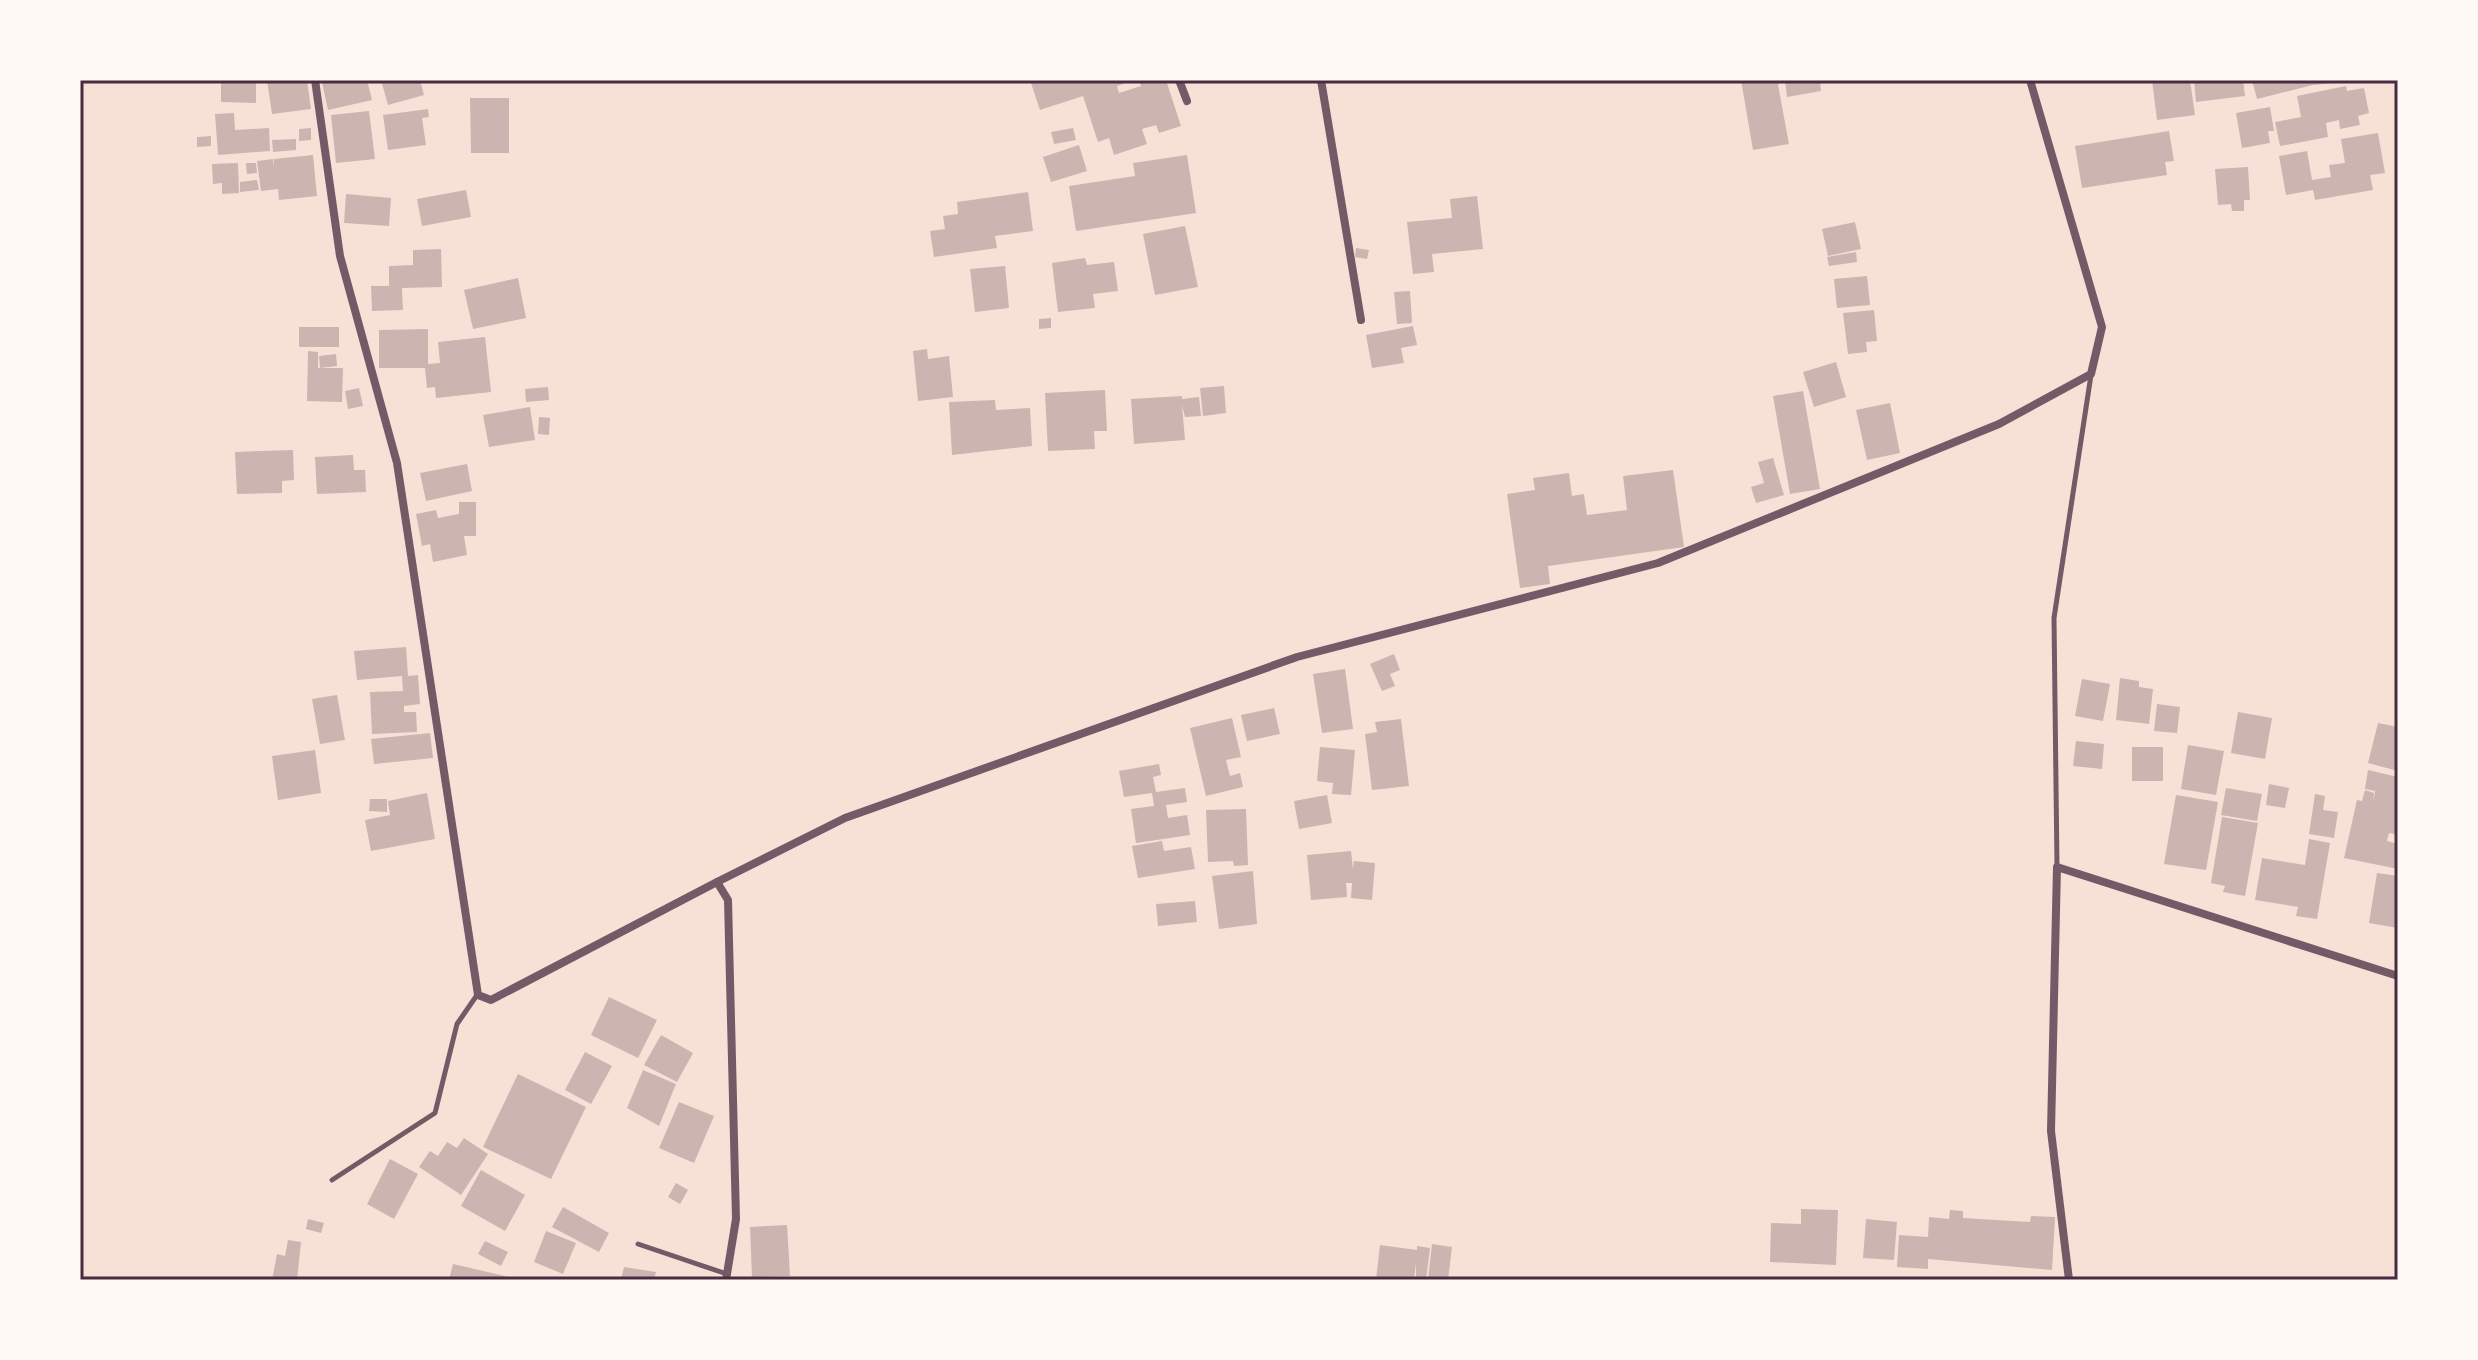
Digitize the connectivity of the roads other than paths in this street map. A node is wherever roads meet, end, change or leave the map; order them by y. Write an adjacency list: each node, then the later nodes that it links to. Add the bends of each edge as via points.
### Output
1 (315, 80): 11 (street, via 340,256 397,463)
2 (1179, 80): 5 (street)
3 (1321, 80): 6 (street)
4 (2030, 80): 7 (street, via 2102,327)
5 (1187, 101)
6 (1361, 320)
7 (2091, 374): 8 (lane, via 2054,618); 9 (street, via 1999,424 1658,563 1297,657 845,818)
8 (2057, 867): 10 (street); 15 (street, via 2051,1131)
9 (717, 882): 11 (street, via 491,1000); 14 (street, via 728,900 736,1219)
10 (2398, 976)
11 (478, 995): 12 (lane, via 457,1024 435,1113)
12 (332, 1180)
13 (638, 1244): 14 (lane)
14 (727, 1277)
15 (2069, 1280)

